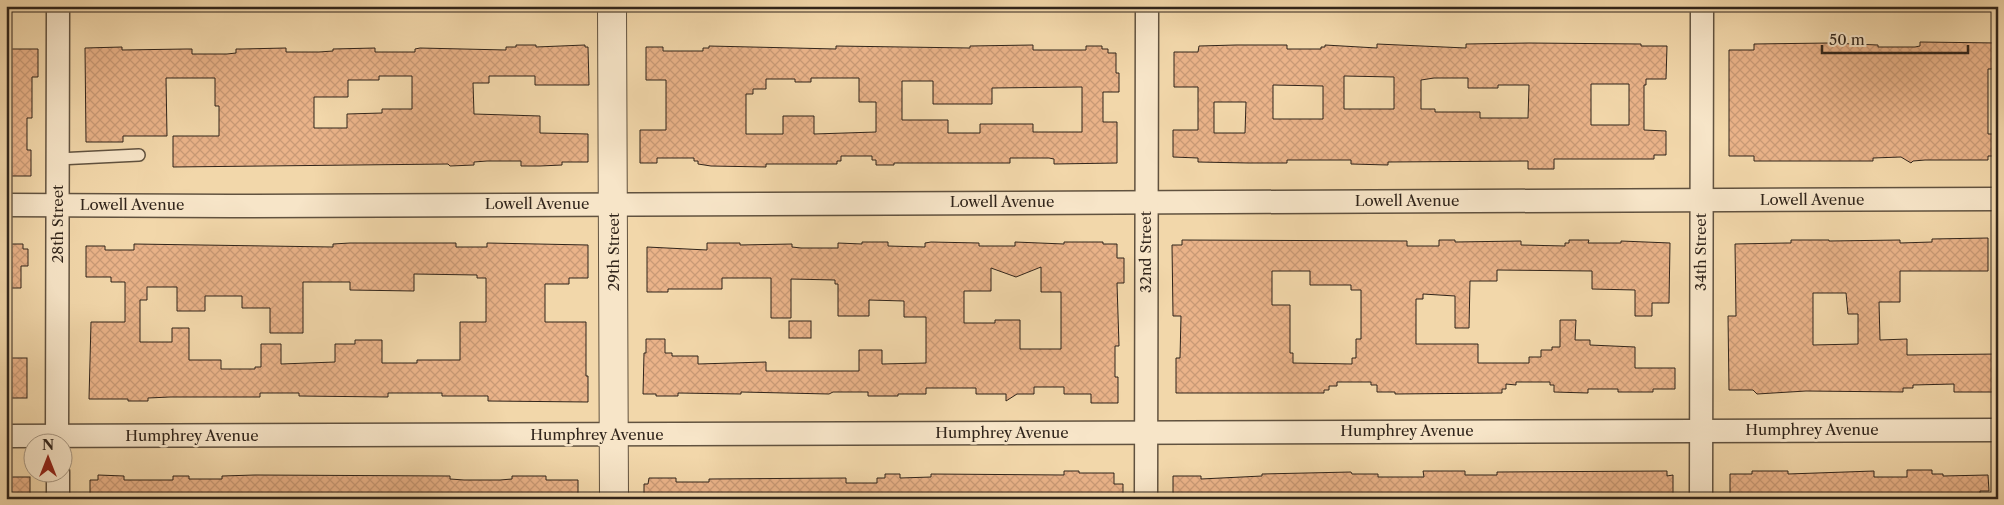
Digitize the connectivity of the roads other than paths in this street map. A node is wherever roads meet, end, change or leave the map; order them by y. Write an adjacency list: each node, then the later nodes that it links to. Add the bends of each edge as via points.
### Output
1 (58, 6): 6 (street, 28th Street)
2 (612, 6): 10 (street, 29th Street)
3 (1147, 6): 9 (street, 32nd Street)
4 (1702, 6): 8 (street, 34th Street)
5 (139, 155): 6 (lane)
6 (58, 159): 12 (street, 28th Street)
7 (1998, 198): 8 (street, Lowell Avenue)
8 (1701, 200): 9 (street, Lowell Avenue); 13 (street, 34th Street)
9 (1146, 201): 10 (street, Lowell Avenue); 16 (street, 32nd Street)
10 (614, 204): 12 (street, Lowell Avenue); 17 (street, 29th Street)
11 (6, 205): 12 (street, Lowell Avenue)
12 (58, 205): 15 (street, 28th Street)
13 (1701, 430): 14 (street, Humphrey Avenue); 16 (street, Humphrey Avenue); 25 (street, 34th Street)
14 (1998, 430)
15 (57, 432)
16 (1146, 432): 17 (street, Humphrey Avenue); 24 (street, 32nd Street)
17 (614, 435): 20 (street, Humphrey Avenue); 23 (street, 29th Street)
18 (6, 436): 19 (street, Humphrey Avenue)
19 (22, 437)
20 (72, 439)
21 (58, 482): 22 (street)
22 (58, 499)
23 (614, 499)
24 (1146, 499)
25 (1701, 499)

